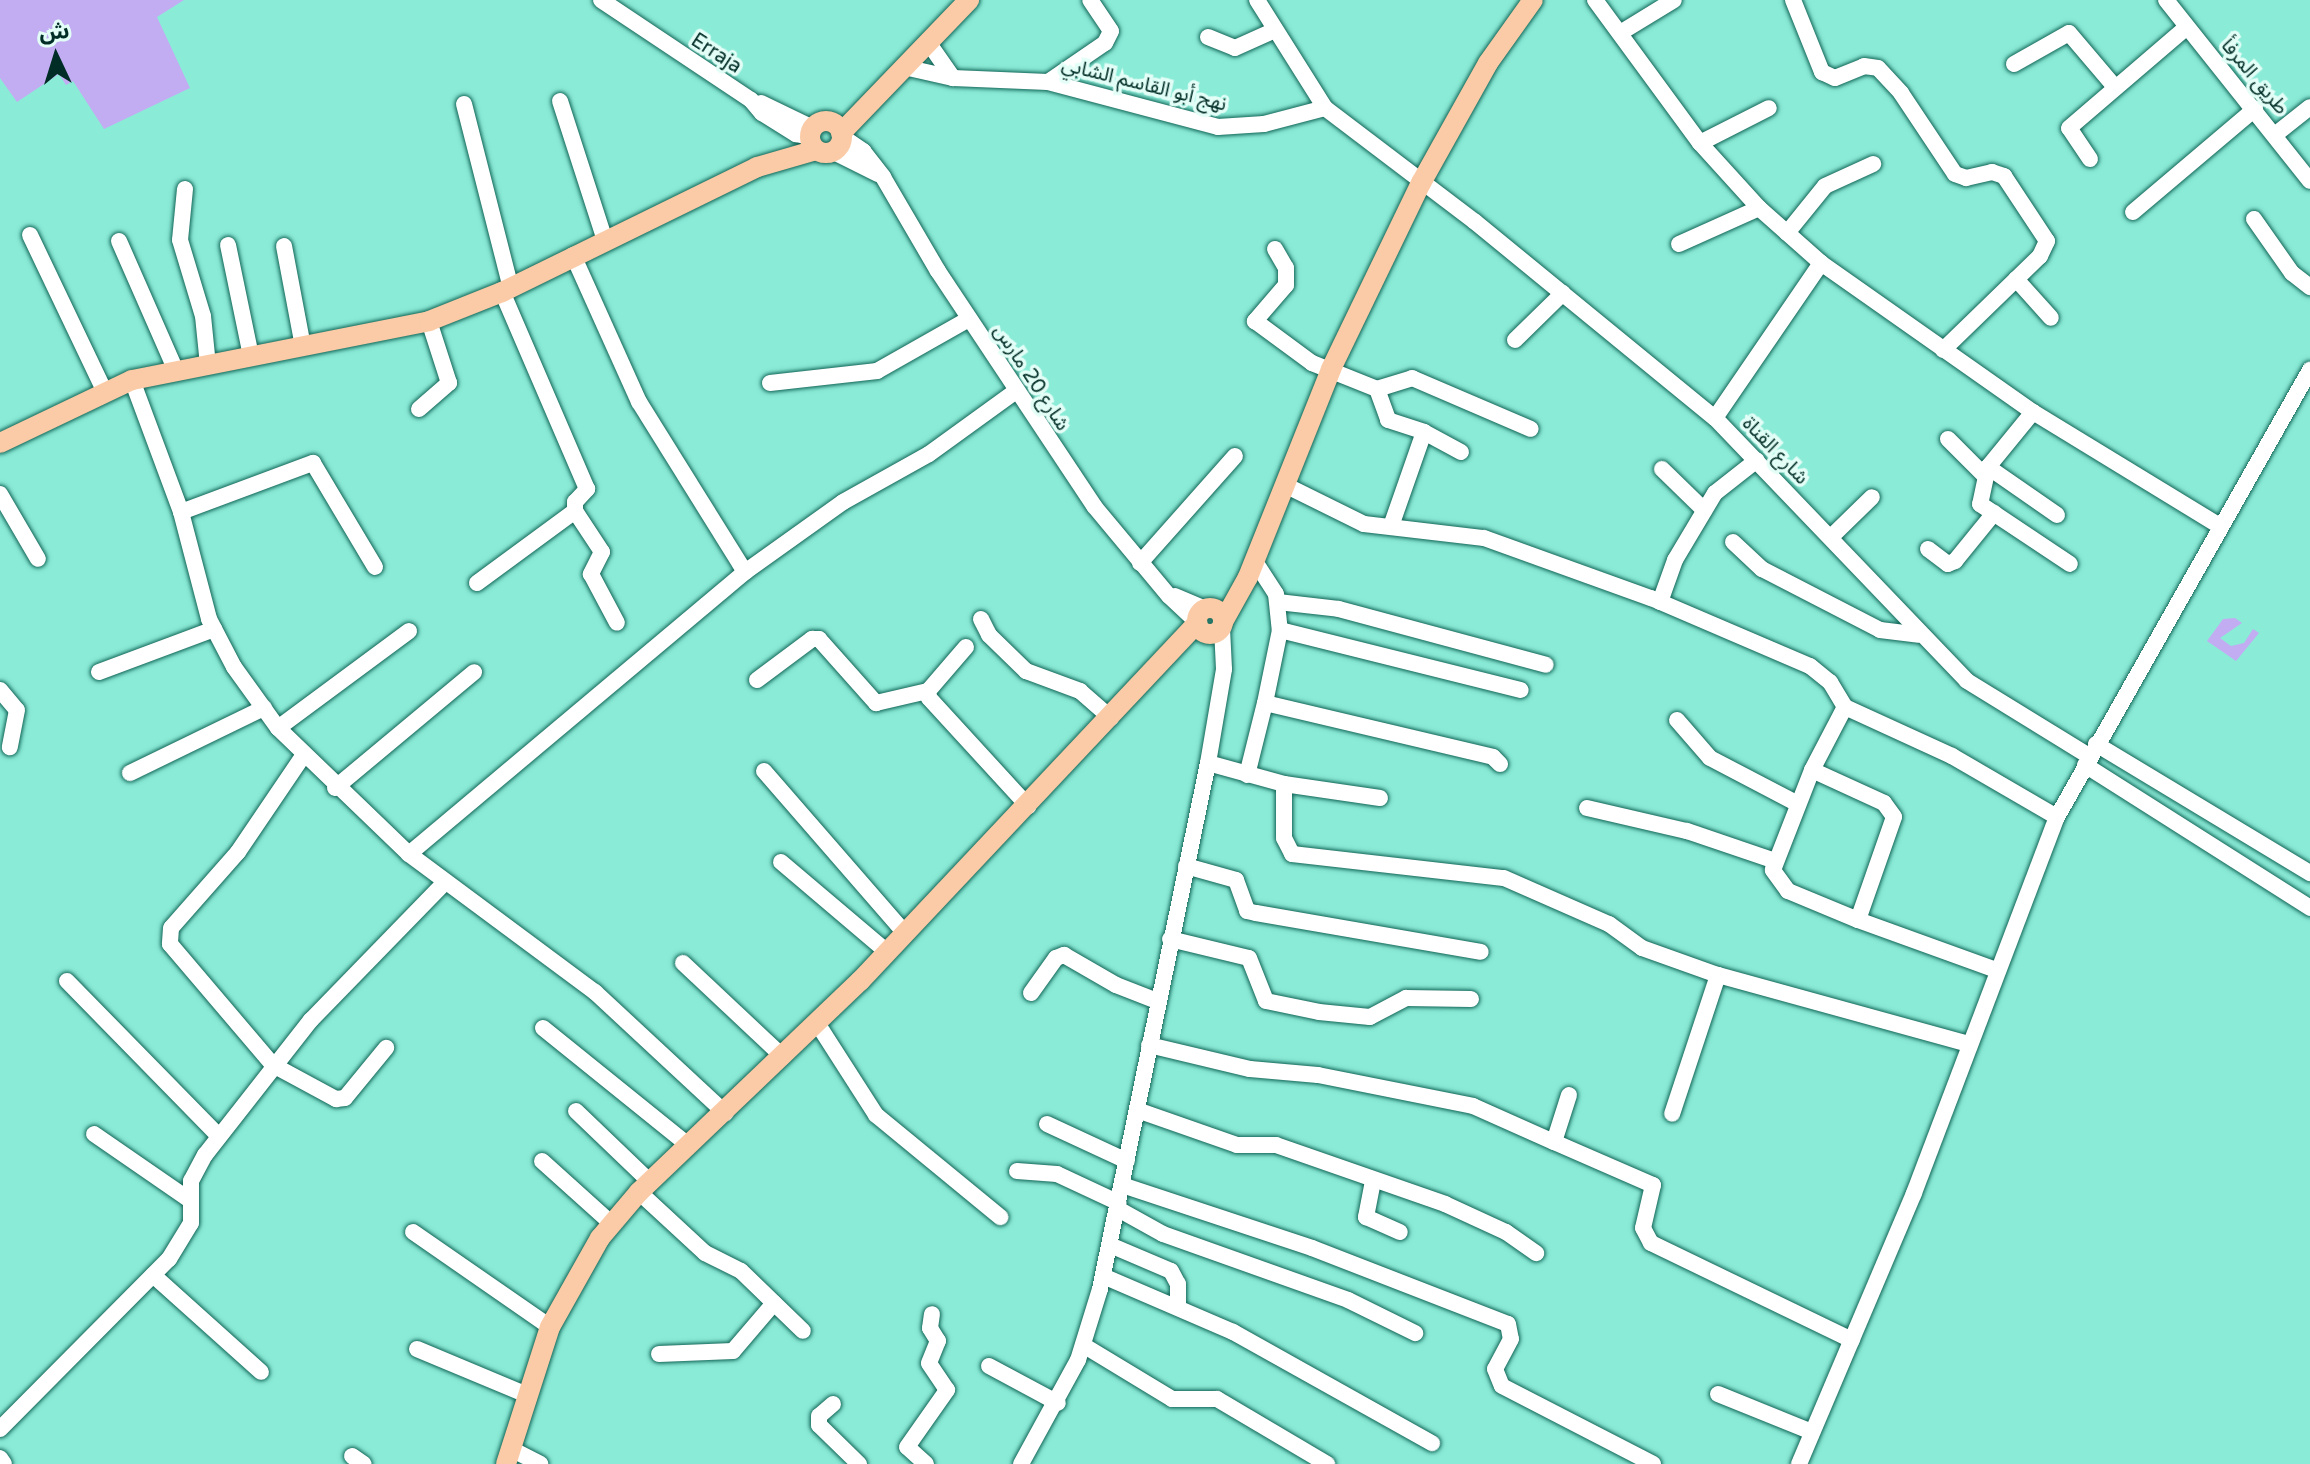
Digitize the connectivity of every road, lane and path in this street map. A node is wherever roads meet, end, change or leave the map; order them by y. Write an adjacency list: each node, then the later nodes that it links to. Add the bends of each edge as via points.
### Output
1 (601, 0): 27 (street, Erraja, via 751,100)
2 (969, 0): 14 (main road)
3 (1090, 0): 18 (street, via 1111,31 1105,43)
4 (1257, 0): 11 (street, شارع القناة)
5 (1533, 0): 32 (main road, via 1488,63)
6 (1595, 0): 12 (street)
7 (1674, 0): 12 (street)
8 (1793, 0): 47 (street, via 1822,72 1835,78 1864,66 1878,68 1955,174 2004,176 2047,241 2046,249)
9 (2166, 0): 10 (street, طريق المرفأ)
10 (2187, 27): 19 (street); 25 (street, طريق المرفأ)
11 (1275, 30): 13 (street, via 1235,48); 23 (street, شارع القناة)
12 (1620, 33): 28 (street)
13 (1208, 37)
14 (928, 42): 16 (main road); 17 (street)
15 (2014, 64): 19 (street, via 2069,33)
16 (904, 67): 17 (street, نهج أبو القاسم الشابي); 27 (main road)
17 (953, 78): 18 (street, نهج أبو القاسم الشابي)
18 (1048, 82): 23 (street, نهج أبو القاسم الشابي, via 1218,127 1264,124)
19 (2115, 87): 29 (street, via 2069,128)
20 (560, 101): 39 (street)
21 (464, 104): 49 (street)
22 (2310, 107): 26 (street)
23 (1325, 108): 32 (street, شارع القناة)
24 (1769, 108): 28 (street)
25 (2255, 109): 26 (street, طريق المرفأ); 35 (street)
26 (2276, 134): 31 (street, طريق المرفأ)
27 (825, 137): 39 (main road, via 767,157 757,167); 52 (street, شارع 20 مارس, via 863,151)
28 (1700, 143): 34 (street)
29 (2090, 159)
30 (1873, 164): 37 (street, via 1825,186)
31 (2310, 181)
32 (1421, 183): 50 (street, شارع القناة); 59 (main road)
33 (185, 189): 58 (street, via 180,240 203,316)
34 (1759, 208): 37 (street); 41 (street)
35 (2133, 212)
36 (2254, 219): 48 (street, via 2292,273)
37 (1787, 233): 46 (street)
38 (30, 235): 65 (street)
39 (605, 240): 45 (main road)
40 (119, 241): 61 (street)
41 (1679, 244)
42 (228, 245): 57 (street)
43 (284, 246): 55 (street)
44 (1275, 249): 59 (street, via 1286,268 1286,285 1255,321 1312,363)
45 (573, 255): 49 (main road); 97 (street, via 639,402)
46 (1821, 263): 56 (street); 69 (street)
47 (2016, 279): 51 (street); 56 (street)
48 (2310, 287)
49 (507, 290): 53 (main road); 83 (street, via 587,483)
50 (1563, 293): 54 (street); 69 (street, شارع القناة)
51 (2051, 318)
52 (969, 319): 63 (street, via 877,371); 66 (street, شارع 20 مارس)
53 (429, 321): 55 (main road); 67 (street, via 449,383)
54 (1515, 340)
55 (303, 347): 57 (main road)
56 (1943, 350): 68 (street)
57 (251, 356): 58 (main road)
58 (208, 365): 61 (main road)
59 (1331, 369): 64 (street); 79 (main road)
60 (2310, 370): 88 (street)
61 (176, 371): 62 (main road)
62 (132, 380): 65 (main road); 84 (street)
63 (770, 383)
64 (1377, 389): 70 (street, via 1412,378); 71 (street, via 1388,420)
65 (104, 390): 73 (main road)
66 (1016, 391): 93 (street, شارع 20 مارس); 97 (street, via 929,454 843,502)
67 (419, 409)
68 (2033, 412): 78 (street); 88 (street)
69 (1715, 418): 76 (street, شارع القناة)
70 (1531, 429)
71 (1424, 432): 74 (street); 87 (street)
72 (1948, 439): 78 (street)
73 (0, 443)
74 (1461, 452)
75 (1235, 456): 93 (street)
76 (1757, 460): 82 (street, via 1735,474); 89 (street, شارع القناة)
77 (1662, 469): 82 (street)
78 (1986, 471): 85 (street, via 1980,504); 86 (street)
79 (1285, 485): 87 (street, via 1364,524); 94 (main road)
80 (0, 494): 92 (street)
81 (1872, 497): 89 (street)
82 (1704, 510): 100 (street, via 1675,560)
83 (575, 511): 98 (street); 103 (street, via 602,552 591,574)
84 (181, 512): 96 (street, via 313,463); 104 (street)
85 (1994, 513): 91 (street, via 1955,561 1948,564); 95 (street)
86 (2057, 515)
87 (1391, 526): 100 (street, via 1484,538)
88 (2220, 526): 123 (street)
89 (1831, 537): 107 (street, شارع القناة)
90 (1733, 542): 107 (street, via 1762,569 1880,630)
91 (1928, 549)
92 (38, 559)
93 (1140, 563): 102 (street, شارع 20 مارس, via 1163,589)
94 (1252, 563): 99 (street); 102 (main road)
95 (2070, 564)
96 (375, 567)
97 (745, 572): 138 (street)
98 (477, 583)
99 (1278, 602): 105 (street); 109 (street, via 1339,609)
100 (1660, 602): 117 (street, via 1810,666 1830,682)
101 (981, 619): 119 (street, via 989,635 1026,671 1080,691)
102 (1209, 621): 119 (main road); 125 (street, via 1224,669)
103 (617, 623)
104 (214, 629): 110 (street); 118 (street)
105 (1280, 630): 114 (street); 116 (street)
106 (409, 631): 121 (street)
107 (1919, 635): 123 (street, شارع القناة, via 1979,691)
108 (966, 647): 115 (street)
109 (1546, 665)
110 (99, 672)
111 (474, 672): 132 (street)
112 (757, 680): 115 (street, via 819,639 876,703)
113 (0, 690): 122 (street, via 17,710)
114 (1521, 690)
115 (928, 691): 135 (street)
116 (1265, 703): 126 (street, via 1493,757); 130 (street)
117 (1845, 707): 127 (street); 137 (street, via 1952,756)
118 (264, 708): 121 (street); 129 (street)
119 (1111, 718): 135 (main road)
120 (1677, 720): 134 (street, via 1710,758)
121 (278, 728): 124 (street)
122 (10, 747)
123 (2090, 755): 137 (street); 142 (street); 144 (street)
124 (303, 756): 132 (street); 163 (street, via 255,829 168,938)
125 (1208, 763): 130 (street); 141 (street)
126 (1500, 764)
127 (1812, 770): 134 (street); 145 (street, via 1884,803 1894,817)
128 (764, 771): 146 (street)
129 (130, 773)
130 (1247, 775): 131 (street)
131 (1284, 784): 133 (street); 152 (street, via 1284,838 1292,854 1504,878 1609,924 1642,948)
132 (335, 788): 138 (street)
133 (1380, 798)
134 (1798, 804): 139 (street)
135 (1028, 806): 146 (main road)
136 (1587, 808): 139 (street, via 1687,831)
137 (2057, 817): 151 (street)
138 (409, 854): 143 (street)
139 (1775, 861): 145 (street, via 1776,878 1788,891)
140 (781, 862): 148 (street)
141 (1186, 866): 147 (street); 149 (street, via 1236,880 1247,911)
142 (2310, 873)
143 (444, 883): 163 (street); 167 (street, via 595,992)
144 (2310, 908)
145 (1858, 920): 151 (street)
146 (905, 933): 148 (main road)
147 (1170, 939): 155 (street, via 1249,958 1266,1001 1319,1012 1370,1017 1406,998); 156 (street)
148 (887, 952): 157 (main road)
149 (1481, 952)
150 (683, 963): 162 (street)
151 (1996, 970): 159 (street)
152 (1718, 975): 159 (street); 168 (street)
153 (67, 981): 171 (street)
154 (1031, 993): 156 (street, via 1056,958 1064,955)
155 (1471, 999)
156 (1157, 1001): 160 (street)
157 (817, 1023): 162 (main road); 182 (street, via 876,1115)
158 (543, 1028): 173 (street)
159 (1969, 1044): 196 (street)
160 (1149, 1045): 165 (street); 172 (street, via 1250,1069 1318,1075 1473,1106)
161 (386, 1048): 163 (street, via 345,1098 336,1099)
162 (783, 1057): 167 (main road)
163 (273, 1065): 171 (street)
164 (1569, 1095): 172 (street)
165 (1137, 1110): 175 (street); 177 (street, via 1237,1145 1276,1145)
166 (576, 1111): 179 (street)
167 (725, 1113): 173 (main road)
168 (1672, 1114)
169 (1047, 1124): 175 (street)
170 (94, 1134): 180 (street)
171 (219, 1136): 180 (street, via 194,1171)
172 (1554, 1142): 196 (street, via 1653,1185 1643,1228 1651,1243)
173 (688, 1145): 179 (main road)
174 (542, 1161): 183 (street)
175 (1127, 1161): 178 (street)
176 (1017, 1171): 181 (street, via 1057,1174)
177 (1373, 1181): 185 (street, via 1366,1217); 187 (street, via 1469,1215)
178 (1122, 1185): 181 (street); 217 (street, via 1312,1248 1508,1324 1513,1335 1495,1369 1502,1386)
179 (645, 1187): 183 (main road); 190 (street, via 695,1245 741,1271)
180 (191, 1201): 188 (street, via 187,1234)
181 (1118, 1206): 186 (street); 195 (street, via 1163,1234 1327,1292)
182 (1000, 1217)
183 (612, 1224): 193 (main road, via 569,1285)
184 (413, 1232): 193 (street)
185 (1400, 1232)
186 (1110, 1245): 189 (street); 191 (street, via 1171,1271 1178,1284)
187 (1536, 1253)
188 (153, 1275): 201 (street); 206 (street)
189 (1103, 1276): 191 (street); 197 (street)
190 (774, 1303): 194 (street); 199 (street, via 733,1351)
191 (1178, 1306): 208 (street)
192 (932, 1314): 214 (street, via 930,1328 938,1341 929,1363 947,1390 907,1447)
193 (550, 1327): 203 (main road)
194 (803, 1331)
195 (1415, 1333)
196 (1852, 1340): 207 (street)
197 (1083, 1345): 204 (street); 216 (street, via 1172,1399 1217,1399)
198 (417, 1349): 203 (street)
199 (659, 1354)
200 (989, 1366): 204 (street)
201 (261, 1372)
202 (1718, 1394): 207 (street)
203 (527, 1395): 209 (main road)
204 (1058, 1403): 215 (street)
205 (833, 1404): 213 (street, via 819,1416 819,1425)
206 (0, 1429)
207 (1812, 1432): 218 (street)
208 (1432, 1443)
209 (509, 1456): 212 (street)
210 (0, 1458): 211 (street)
211 (4, 1464)
212 (540, 1464)
213 (859, 1464)
214 (926, 1464)
215 (1021, 1464)
216 (1327, 1464)
217 (1653, 1464)
218 (1799, 1464)

